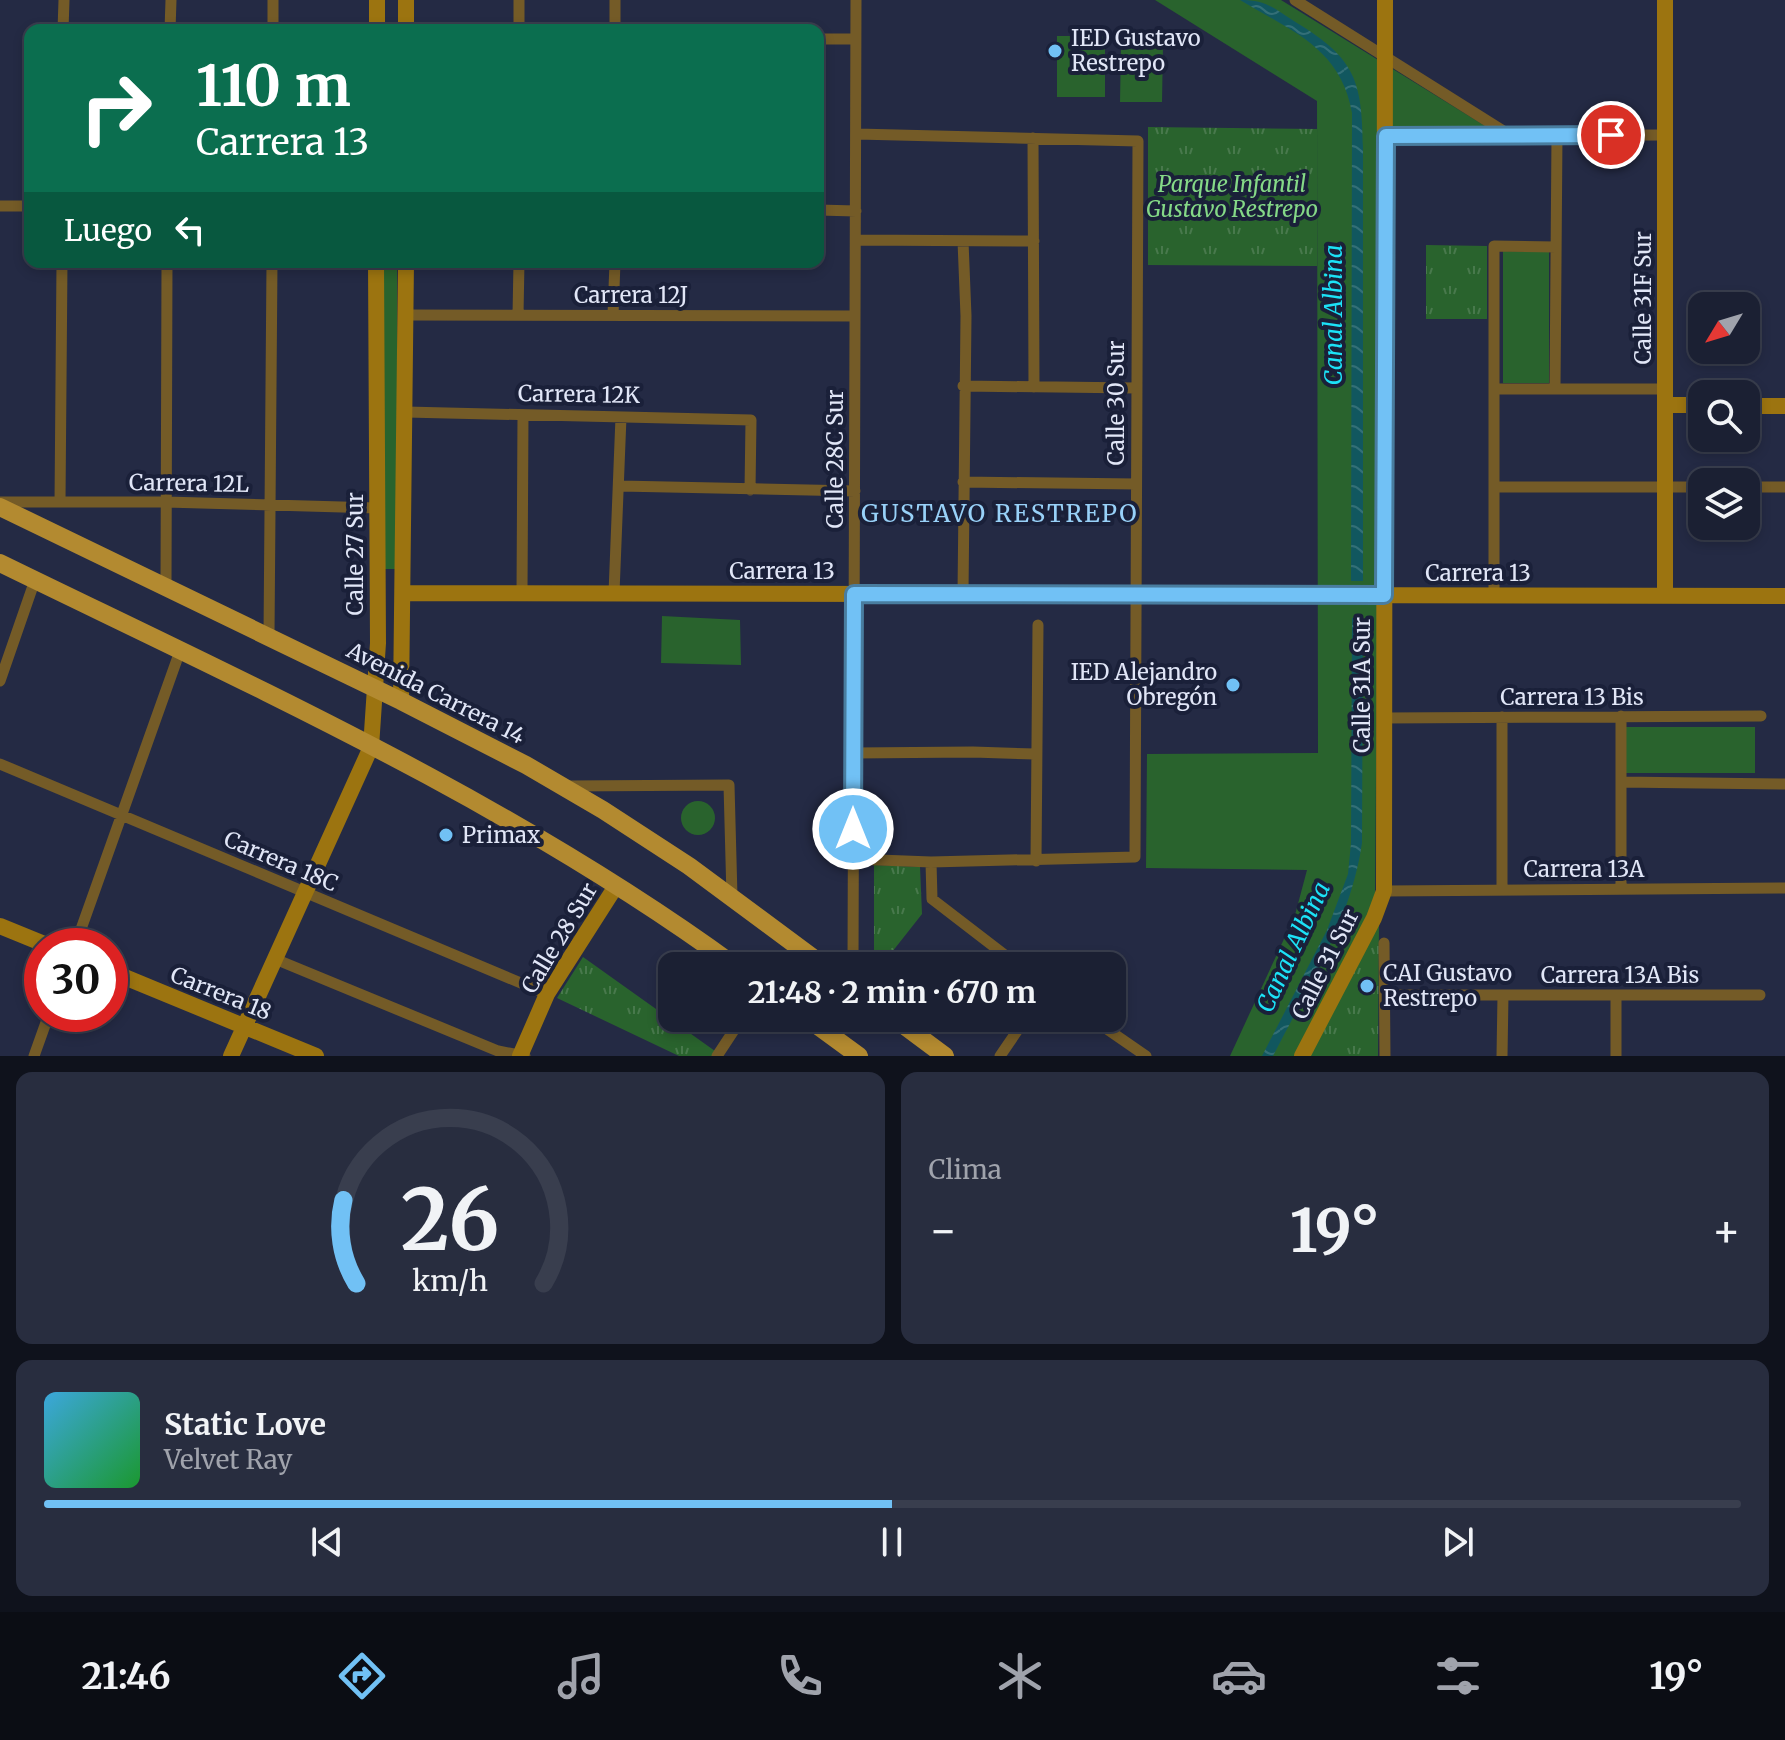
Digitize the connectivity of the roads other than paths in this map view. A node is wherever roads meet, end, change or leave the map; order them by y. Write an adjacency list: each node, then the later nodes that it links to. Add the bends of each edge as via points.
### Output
1 (64, 0): 12 (street)
2 (171, 0): 13 (street)
3 (273, 0): 14 (street)
4 (377, 0): 15 (street)
5 (406, 0): 16 (street)
6 (519, 0): 17 (street)
7 (615, 0): 18 (street)
8 (856, 0): 20 (street, Calle 28C Sur)
9 (1295, 0): 21 (street)
10 (1385, 0): 21 (street, Calle 31A Sur)
11 (1665, 0): 25 (street, Calle 31F Sur)
12 (63, 24)
13 (170, 24)
14 (273, 24)
15 (377, 24)
16 (406, 24)
17 (519, 24)
18 (615, 24)
19 (824, 39): 20 (street)
20 (855, 39): 22 (street, Calle 28C Sur)
21 (1385, 58): 23 (street); 26 (street, Calle 31A Sur)
22 (857, 134): 27 (street); 31 (street, Calle 28C Sur)
23 (1510, 135): 24 (street); 26 (street)
24 (1557, 135): 25 (street); 35 (street)
25 (1665, 135): 52 (street, Calle 31F Sur)
26 (1386, 136): 83 (street, Calle 31A Sur)
27 (1033, 138): 34 (street); 49 (street, Calle 30 Sur, via 1138,141)
28 (0, 206): 29 (street)
29 (24, 206)
30 (824, 210): 31 (street)
31 (856, 211): 32 (street, Calle 28C Sur)
32 (856, 240): 33 (street); 46 (street, Calle 28C Sur)
33 (963, 241): 34 (street); 47 (street)
34 (1034, 241): 48 (street)
35 (1556, 247): 50 (street, via 1494,246); 51 (street)
36 (62, 268): 69 (street)
37 (167, 268): 70 (street)
38 (272, 268): 72 (street)
39 (376, 268): 73 (street, Calle 27 Sur)
40 (406, 268): 43 (street)
41 (519, 268): 44 (street)
42 (615, 268): 45 (street)
43 (407, 315): 44 (street, Carrera 12J); 56 (street)
44 (518, 315): 45 (street, Carrera 12J)
45 (613, 315): 46 (street, Carrera 12J)
46 (855, 316): 68 (street, Calle 28C Sur)
47 (963, 386): 48 (street); 59 (street)
48 (1034, 387): 49 (street)
49 (1136, 388): 60 (street, Calle 30 Sur)
50 (1494, 389): 51 (street); 62 (street)
51 (1555, 389): 52 (street)
52 (1665, 397): 53 (street); 63 (street, Calle 31F Sur)
53 (1688, 402)
54 (1760, 406): 55 (street)
55 (1785, 406)
56 (406, 412): 57 (street, Carrera 12K); 77 (street)
57 (523, 415): 58 (street, Carrera 12K); 78 (street)
58 (621, 417): 61 (street); 67 (street, Carrera 12K, via 751,420)
59 (963, 482): 60 (street); 81 (street)
60 (1136, 484): 82 (street, Calle 30 Sur)
61 (620, 486): 67 (street); 79 (street)
62 (1494, 487): 63 (street); 84 (street)
63 (1665, 487): 64 (street); 85 (street, Calle 31F Sur)
64 (1688, 487)
65 (1760, 487): 66 (street)
66 (1785, 487)
67 (750, 490): 68 (street)
68 (855, 491): 80 (street, Calle 28C Sur)
69 (60, 502): 70 (street, Carrera 12L); 71 (street, Carrera 12L)
70 (166, 502): 72 (street, Carrera 12L); 76 (street)
71 (0, 505): 76 (main road, Avenida Carrera 14)
72 (270, 505): 73 (street, Carrera 12L); 88 (street)
73 (377, 508): 91 (street, Calle 27 Sur)
74 (0, 563): 75 (main road)
75 (35, 580): 89 (main road); 90 (street)
76 (166, 588): 88 (main road, Avenida Carrera 14)
77 (403, 593): 78 (street, Carrera 13); 92 (street)
78 (522, 593): 79 (street, Carrera 13)
79 (614, 593): 80 (street, Carrera 13)
80 (854, 594): 81 (street, Carrera 13); 98 (street, Calle 28C Sur)
81 (963, 594): 82 (street, Carrera 13)
82 (1135, 594): 83 (street, Carrera 13); 106 (street, Calle 30 Sur, via 1135,857)
83 (1384, 595): 84 (street, Carrera 13); 96 (street, Calle 31A Sur)
84 (1494, 595): 85 (street, Carrera 13)
85 (1665, 596): 86 (street, Carrera 13)
86 (1785, 596)
87 (1038, 625): 99 (street)
88 (269, 636): 91 (main road, Avenida Carrera 14)
89 (180, 651): 97 (main road); 104 (street)
90 (0, 681)
91 (376, 689): 92 (main road, Avenida Carrera 14); 97 (street, Calle 27 Sur)
92 (401, 701): 103 (main road, Avenida Carrera 14)
93 (1621, 716): 94 (street, Carrera 13 Bis); 95 (street, Carrera 13 Bis); 101 (street)
94 (1761, 716)
95 (1502, 717): 96 (street, Carrera 13 Bis); 111 (street)
96 (1384, 718): 112 (street, Calle 31A Sur)
97 (371, 747): 108 (main road); 113 (street, Calle 27 Sur)
98 (854, 753): 99 (street); 105 (street, Calle 28C Sur)
99 (1035, 754): 106 (street)
100 (0, 764): 104 (street, Carrera 18C)
101 (1621, 782): 102 (street); 110 (street)
102 (1785, 784)
103 (563, 786): 114 (main road, Avenida Carrera 14); 114 (street, via 729,785)
104 (122, 815): 113 (street, Carrera 18C); 116 (street)
105 (853, 859): 107 (street); 121 (street, Calle 28C Sur)
106 (1036, 861): 107 (street)
107 (931, 862): 122 (street, via 932,899)
108 (616, 886): 119 (main road); 125 (street, Calle 28 Sur)
109 (1785, 888): 110 (street, Carrera 13A)
110 (1621, 889): 111 (street, Carrera 13A)
111 (1502, 890): 112 (street, Carrera 13A)
112 (1384, 891): 146 (street, Calle 31 Sur)
113 (305, 892): 123 (street, Calle 27 Sur); 125 (street, Carrera 18C)
114 (732, 897): 120 (main road, Avenida Carrera 14)
115 (0, 926): 117 (street)
116 (81, 928)
117 (24, 936)
118 (1384, 943): 126 (street)
119 (714, 952)
120 (805, 952)
121 (853, 952)
122 (1001, 952)
123 (275, 959): 130 (street, Calle 27 Sur); 140 (street, via 498,1051)
124 (128, 978): 130 (street, Carrera 18)
125 (547, 994): 140 (street, Calle 28 Sur)
126 (1385, 995): 127 (street, Carrera 13A Bis); 147 (street)
127 (1503, 995): 128 (street, Carrera 13A Bis); 148 (street)
128 (1616, 995): 129 (street, Carrera 13A Bis); 149 (street)
129 (1760, 995)
130 (244, 1026): 138 (street, Calle 27 Sur); 139 (street, Carrera 18)
131 (43, 1032): 137 (street)
132 (733, 1032): 141 (street)
133 (826, 1032): 142 (main road)
134 (913, 1032): 143 (main road)
135 (1016, 1032): 144 (street)
136 (1111, 1032): 145 (street)
137 (34, 1056)
138 (231, 1056)
139 (316, 1056)
140 (522, 1056)
141 (717, 1056)
142 (859, 1056)
143 (945, 1056)
144 (1000, 1056)
145 (1146, 1056)
146 (1302, 1056)
147 (1385, 1056)
148 (1502, 1056)
149 (1616, 1056)

